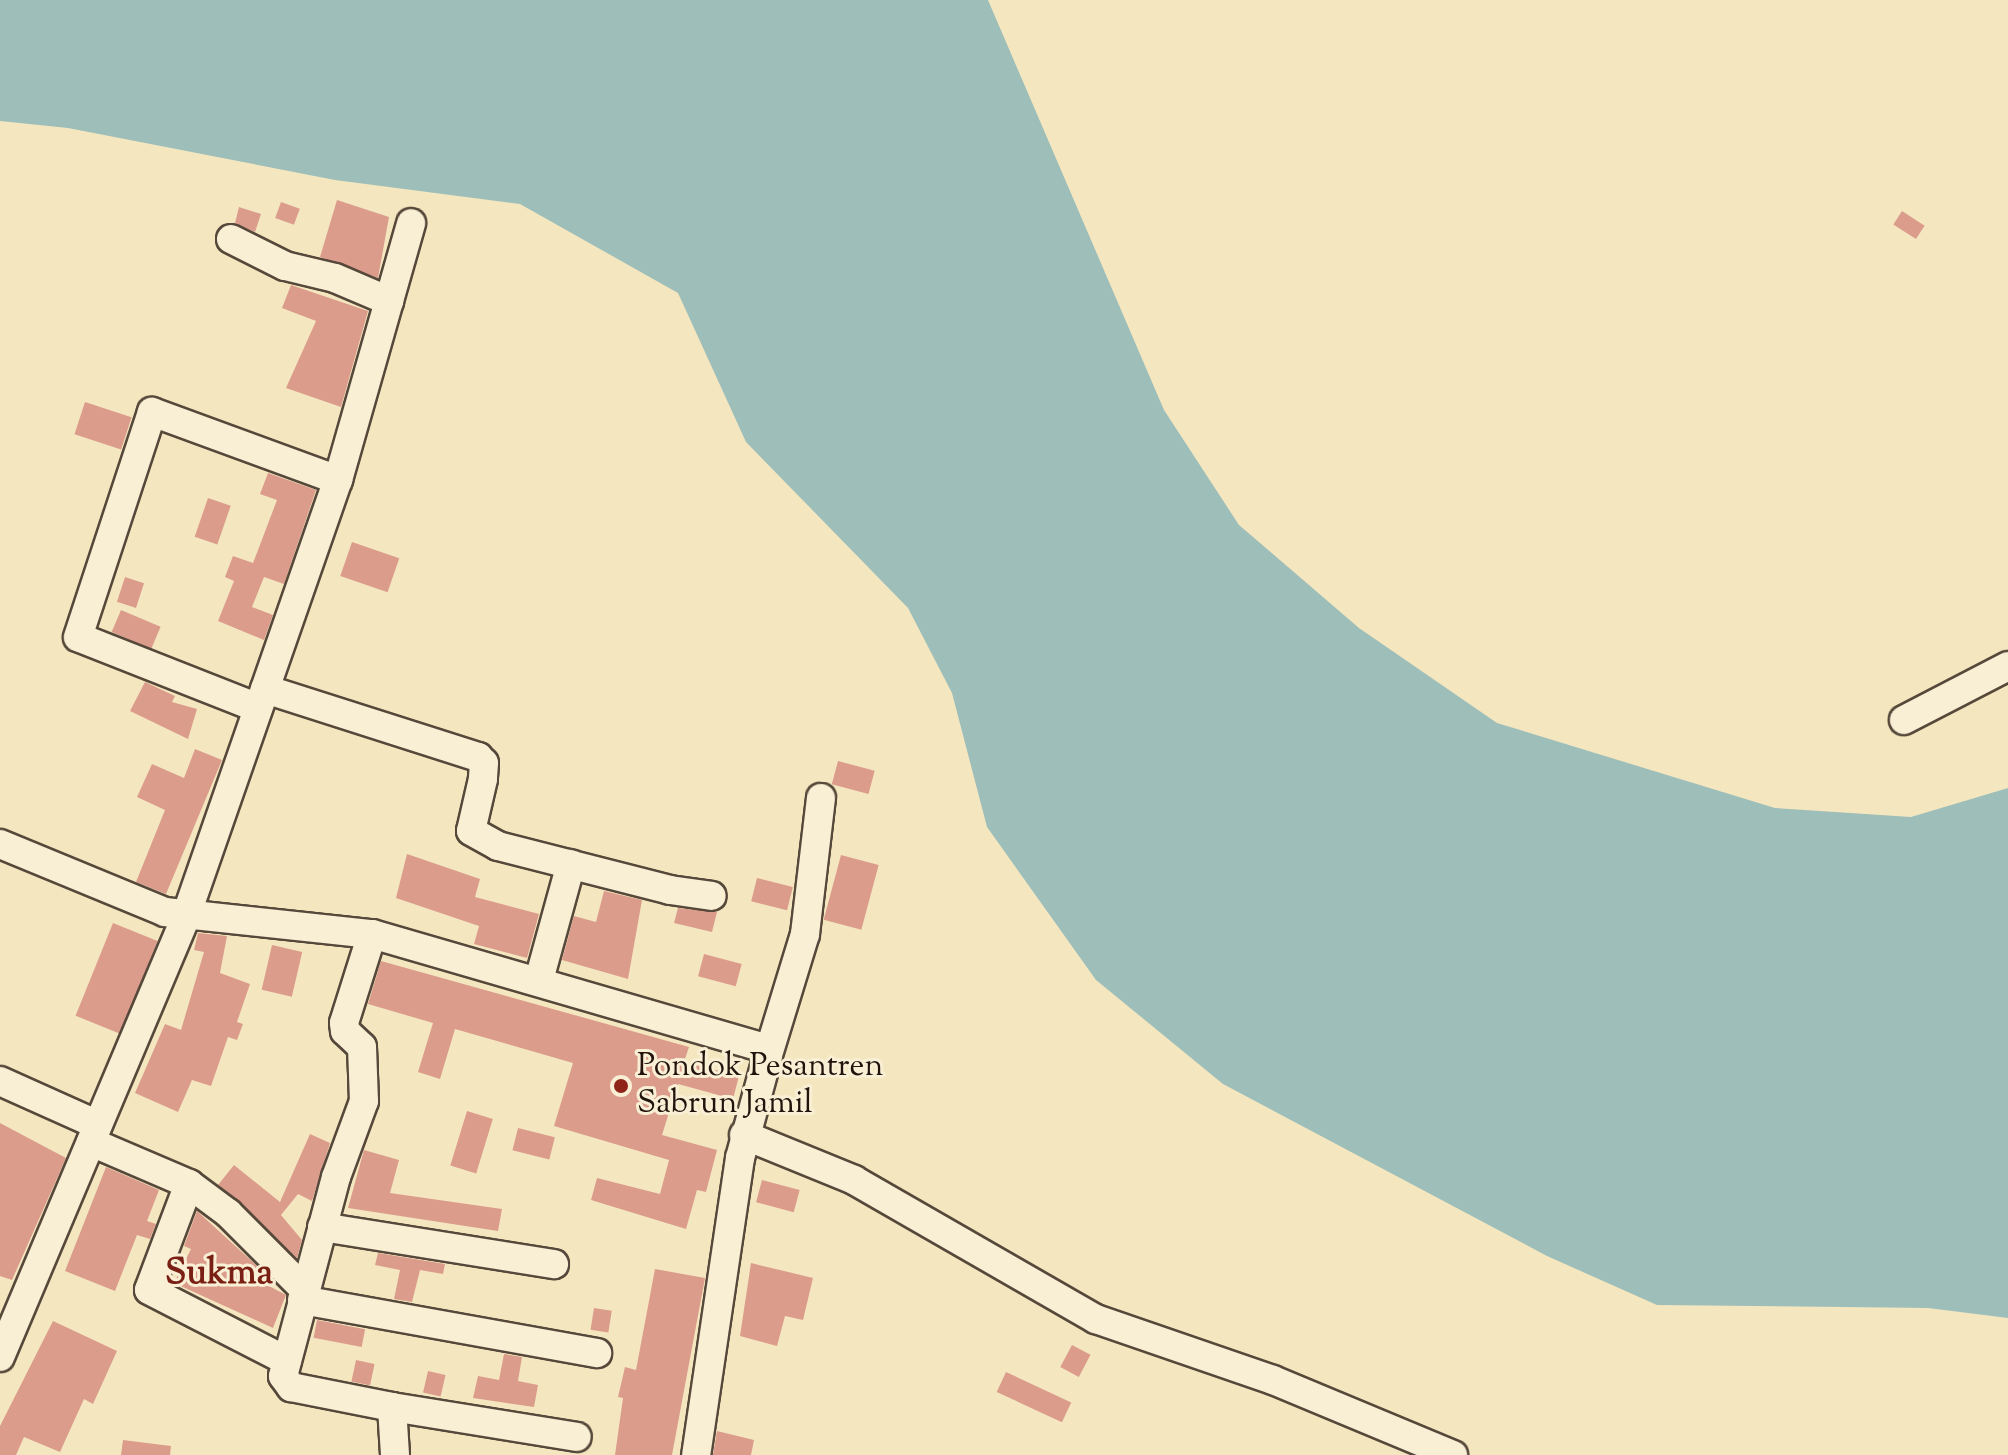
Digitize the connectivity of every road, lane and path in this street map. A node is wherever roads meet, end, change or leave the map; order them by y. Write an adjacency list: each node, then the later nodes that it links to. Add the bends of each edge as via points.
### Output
1 (411, 223): 3 (street)
2 (231, 239): 3 (street, via 285,266 335,278)
3 (389, 301): 4 (street)
4 (338, 480): 6 (street); 6 (street, via 152,412 78,637)
5 (2008, 666): 7 (street)
6 (262, 699): 10 (street, via 478,757 484,763 483,779 471,831 498,846); 12 (street)
7 (1904, 720)
8 (821, 798): 15 (street, via 805,934)
9 (0, 844): 12 (street, via 145,905)
10 (571, 864): 11 (street); 14 (street)
11 (712, 896)
12 (186, 916): 13 (street); 17 (street)
13 (372, 934): 14 (street); 20 (street, via 344,1023 362,1047 364,1101)
14 (539, 980): 15 (street, via 741,1037)
15 (768, 1055): 18 (street)
16 (0, 1081): 17 (street)
17 (94, 1133): 19 (street); 24 (street)
18 (744, 1135): 29 (street); 30 (street, via 854,1180 1096,1319 1273,1380)
19 (189, 1184): 22 (street, via 228,1213); 25 (street, via 149,1290)
20 (322, 1227): 21 (street); 22 (street)
21 (554, 1264)
22 (304, 1295): 23 (street); 25 (street)
23 (597, 1353)
24 (0, 1357)
25 (287, 1361): 26 (street, via 283,1376 291,1387)
26 (392, 1407): 27 (street); 28 (street)
27 (577, 1437)
28 (395, 1455)
29 (696, 1455)
30 (1453, 1455)

